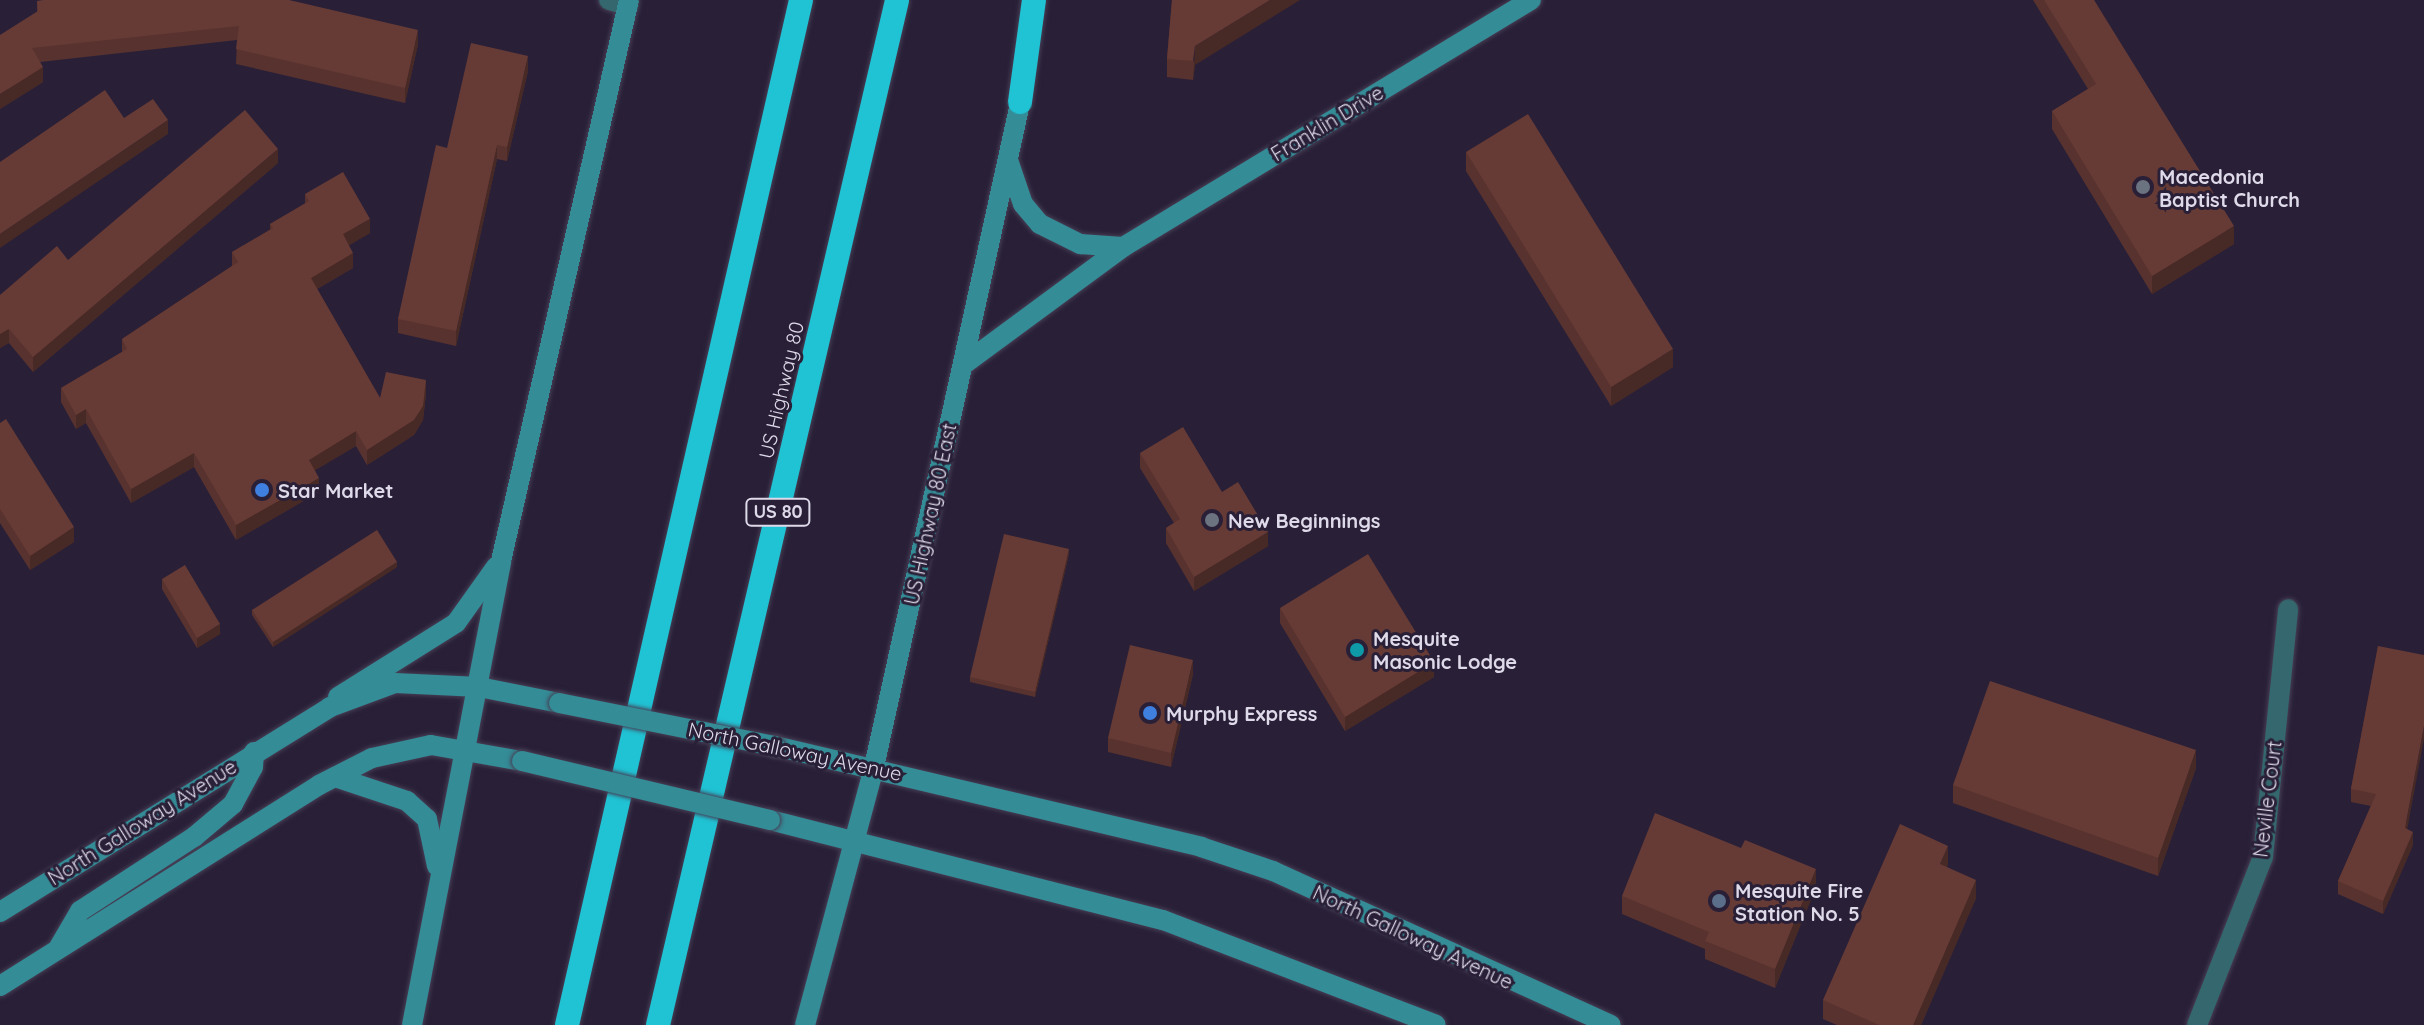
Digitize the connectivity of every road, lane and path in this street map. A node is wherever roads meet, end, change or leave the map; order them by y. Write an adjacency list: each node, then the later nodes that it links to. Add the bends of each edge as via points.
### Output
1 (801, 0): 26 (highway)
2 (897, 0): 27 (highway, US Highway 80 / US 80)
3 (1034, 0): 7 (highway)
4 (1044, 0): 7 (main road, US Highway 80 East)
5 (1531, 0): 9 (main road, Franklin Drive)
6 (622, 2): 11 (main road)
7 (1020, 102): 8 (main road, US Highway 80 East)
8 (1007, 159): 9 (main road, via 1023,204 1040,224 1080,244); 10 (main road, US Highway 80 East)
9 (1123, 247): 10 (main road, Franklin Drive)
10 (963, 365): 17 (main road, US Highway 80 East)
11 (501, 561): 13 (main road); 14 (main road, via 456,623 377,668)
12 (2288, 609): 31 (street, Neville Court, via 2263,857)
13 (479, 687): 14 (main road, North Galloway Avenue, via 395,683 330,707); 15 (main road); 17 (main road, North Galloway Avenue, bridge)
14 (295, 728): 16 (main road, North Galloway Avenue)
15 (466, 748): 18 (main road, via 401,748); 19 (main road, bridge); 20 (main road)
16 (254, 752): 21 (main road, North Galloway Avenue); 22 (main road, via 246,787 233,804 194,837 80,911)
17 (874, 767): 19 (main road, US Highway 80 East); 24 (main road, North Galloway Avenue, via 1201,847 1273,871)
18 (335, 777): 20 (main road, via 407,801 427,819); 22 (main road)
19 (856, 844): 28 (main road, US Highway 80 East); 29 (main road, via 1163,920)
20 (439, 890): 25 (main road)
21 (0, 912)
22 (56, 951): 23 (main road)
23 (0, 986)
24 (1560, 1016): 30 (main road, North Galloway Avenue)
25 (412, 1025)
26 (567, 1025)
27 (658, 1025)
28 (805, 1025)
29 (1436, 1025)
30 (1611, 1025)
31 (2197, 1025)

